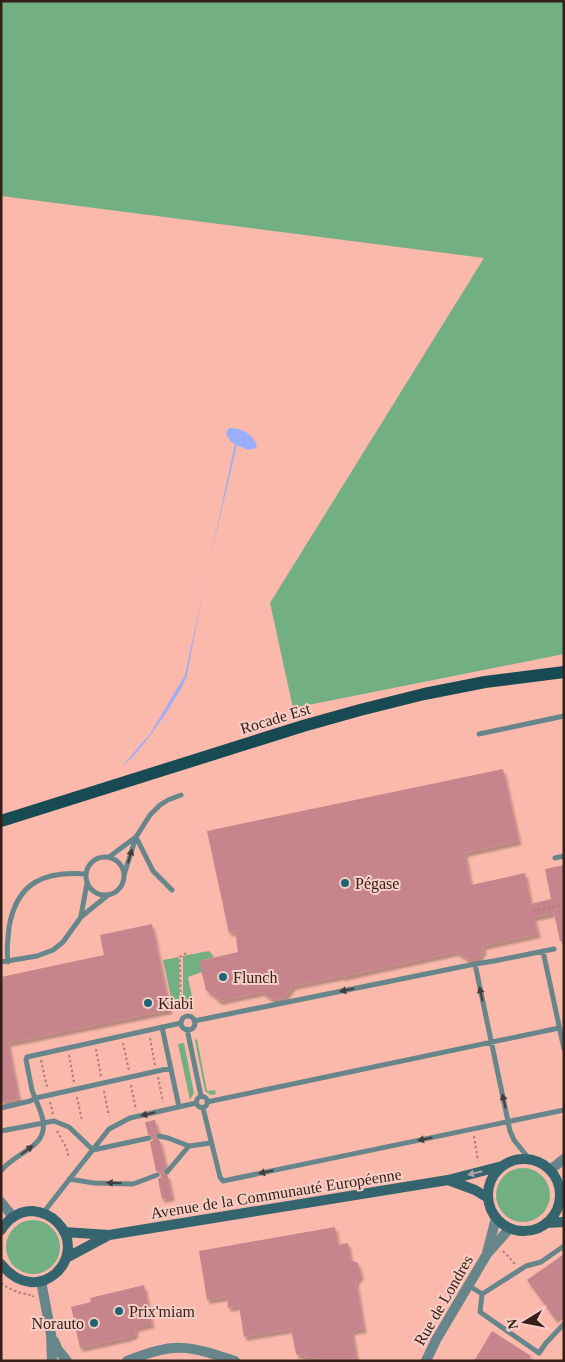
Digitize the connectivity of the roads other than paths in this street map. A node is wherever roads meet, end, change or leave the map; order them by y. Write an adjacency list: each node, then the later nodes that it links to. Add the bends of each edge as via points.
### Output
1 (564, 672): 5 (main road, Rocade Est, via 486,682 360,710)
2 (564, 716): 3 (lane)
3 (480, 734)
4 (181, 795): 6 (lane, via 160,805)
5 (1, 821)
6 (136, 837): 8 (lane); 11 (lane, one-way to 6); 13 (lane, via 153,871)
7 (564, 856): 9 (lane)
8 (109, 857): 10 (lane, via 94,860); 11 (lane, via 118,862)
9 (555, 858)
10 (86, 874): 12 (lane); 19 (lane, via 65,872 52,875 25,889 13,910)
11 (124, 875): 14 (lane, via 120,888)
12 (87, 882): 14 (lane, via 93,891); 15 (lane)
13 (172, 890)
14 (108, 895): 15 (lane)
15 (81, 917): 19 (lane, via 53,950)
16 (554, 948): 17 (lane)
17 (543, 951): 20 (lane); 24 (lane)
18 (1, 962): 19 (lane)
19 (8, 962)
20 (475, 964): 21 (lane, one-way to 21); 26 (lane, one-way to 20)
21 (194, 1021): 22 (lane, via 188,1016); 25 (lane, via 192,1028)
22 (181, 1023): 23 (lane); 25 (lane)
23 (162, 1027): 28 (lane); 30 (lane, via 27,1056)
24 (560, 1028): 26 (lane); 27 (lane)
25 (187, 1030): 29 (lane)
26 (491, 1042): 31 (lane); 37 (lane, one-way to 26)
27 (564, 1049)
28 (171, 1068): 30 (lane); 33 (lane)
29 (201, 1096): 31 (lane); 32 (lane)
30 (36, 1098): 34 (lane); 38 (lane)
31 (207, 1102): 35 (lane)
32 (196, 1103): 33 (lane); 35 (lane)
33 (179, 1107): 44 (lane, one-way to 44, via 123,1121 109,1129)
34 (1, 1108)
35 (203, 1108): 42 (lane)
36 (564, 1110): 37 (lane)
37 (508, 1122): 42 (lane, one-way to 42, via 223,1181); 46 (lane, via 514,1140)
38 (44, 1123): 39 (lane); 44 (lane, via 54,1121 69,1127); 49 (lane, one-way to 38, via 37,1142)
39 (1, 1131)
40 (159, 1136): 43 (lane)
41 (149, 1138): 44 (lane)
42 (211, 1143): 43 (lane)
43 (189, 1146): 50 (lane)
44 (93, 1150): 52 (lane)
45 (564, 1159): 48 (street)
46 (530, 1160): 47 (street, via 520,1159); 48 (street)
47 (502, 1166): 53 (street, Avenue de la Communauté Européenne, one-way to 53); 54 (street, via 489,1186)
48 (550, 1170): 55 (street)
49 (1, 1171)
50 (167, 1172)
51 (157, 1175): 52 (lane, one-way to 52, via 133,1184)
52 (69, 1179): 57 (lane)
53 (448, 1180): 54 (street, Avenue de la Communauté Européenne); 65 (street, Avenue de la Communauté Européenne)
54 (488, 1198): 59 (street)
55 (562, 1199): 61 (street)
56 (1, 1202): 58 (street)
57 (43, 1213): 58 (street, via 32,1211); 64 (street, via 59,1224)
58 (13, 1217): 63 (street)
59 (496, 1218): 62 (street); 67 (street, Rue de Londres)
60 (564, 1222): 61 (street)
61 (546, 1223): 62 (street, via 529,1230)
62 (510, 1228): 67 (street, Rue de Londres)
63 (1, 1230)
64 (64, 1232): 65 (street, Avenue de la Communauté Européenne); 68 (street, via 68,1249)
65 (110, 1235): 68 (street, Avenue de la Communauté Européenne)
66 (564, 1246): 72 (lane, via 541,1262 518,1270)
67 (487, 1254): 71 (street, Rue de Londres)
68 (66, 1258): 70 (street, via 56,1273)
69 (1, 1264): 70 (street, via 18,1280)
70 (41, 1282): 74 (street)
71 (468, 1285): 72 (lane); 79 (street, Rue de Londres)
72 (482, 1294): 73 (lane, via 480,1312 539,1353)
73 (564, 1324)
74 (51, 1334): 75 (street); 76 (street)
75 (52, 1361)
76 (67, 1361)
77 (127, 1361): 78 (street, via 154,1350 184,1347)
78 (235, 1361)
79 (426, 1361)

